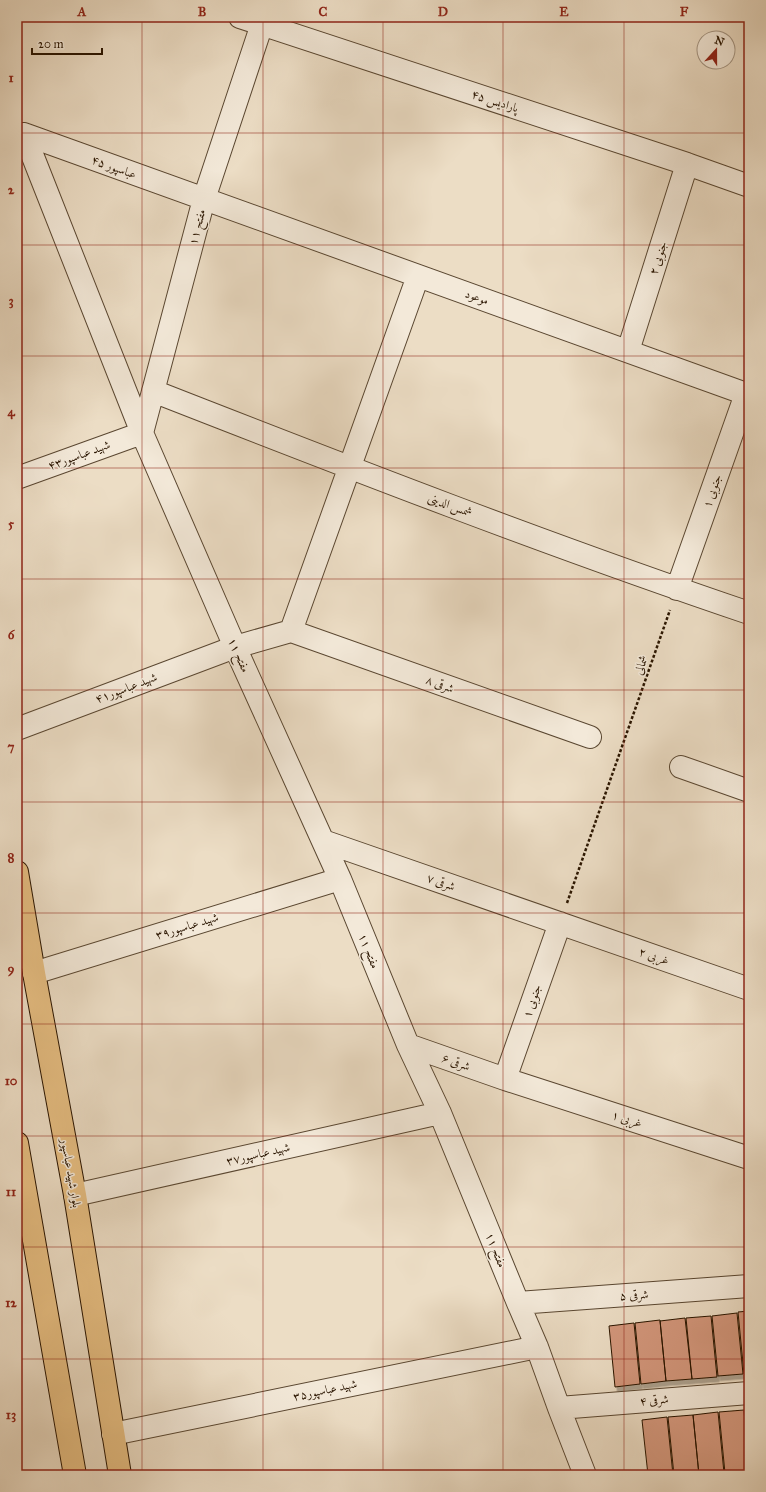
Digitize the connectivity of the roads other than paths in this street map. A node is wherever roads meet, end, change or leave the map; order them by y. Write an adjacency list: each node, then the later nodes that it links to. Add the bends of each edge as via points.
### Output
1 (240, 17): 2 (street, پارادیس ۴۵)
2 (262, 24): 4 (street, پارادیس ۴۵); 6 (street, مفتح ۱۱)
3 (24, 134): 6 (street, عباسپور ۴۵); 11 (street, مفتح ۱۱)
4 (688, 164): 5 (street, پارادیس ۴۵); 8 (street, جنوبی ۲)
5 (749, 186)
6 (204, 199): 7 (street, موعود); 9 (street, مفتح ۱۱)
7 (418, 276): 8 (street, موعود); 12 (street)
8 (628, 351): 10 (street, موعود)
9 (153, 391): 11 (street, مفتح ۱۱); 12 (street, شمس الدینی)
10 (748, 395): 14 (street, ۱ جنوبی)
11 (142, 432): 13 (street, ۴۳شهید عباسپور); 17 (street, مفتح ۱۱)
12 (350, 468): 14 (street, شمس الدینی); 16 (street)
13 (17, 478)
14 (678, 588): 15 (street, شمس الدینی)
15 (749, 613)
16 (291, 631): 17 (street, ۴۱شهید عباسپور); 19 (street, شرقی ۸)
17 (235, 647): 18 (street, ۴۱شهید عباسپور); 22 (street, مفتح ۱۱)
18 (17, 729)
19 (590, 737)
20 (681, 767): 21 (street)
21 (749, 791)
22 (323, 841): 24 (street, مفتح ۱۱); 25 (street, شرقی ۷)
23 (17, 872): 26 (main road, بلوار شهید عباسپور)
24 (340, 878): 26 (street, شهید عباسپور۳۹); 28 (street, مفتح ۱۱)
25 (560, 923): 27 (street, غربی ۲); 29 (street, جنوبی ۱)
26 (34, 973): 33 (main road, بلوار شهید عباسپور)
27 (749, 989)
28 (408, 1045): 29 (street, شرقی ۶); 30 (street, مفتح ۱۱)
29 (505, 1079): 32 (street, غربی ۱)
30 (440, 1113): 33 (street, شهید عباسپور۳۷); 35 (street, مفتح ۱۱)
31 (17, 1143): 40 (main road)
32 (749, 1158)
33 (75, 1195): 39 (main road, بلوار شهید عباسپور)
34 (749, 1286): 35 (street, شرقی ۵)
35 (518, 1303): 36 (street, مفتح ۱۱)
36 (537, 1347): 38 (street, مفتح ۱۱); 39 (street, شهید عباسپور۳۵)
37 (749, 1392): 38 (street, ۴ شرقی)
38 (559, 1408): 42 (street, مفتح ۱۱)
39 (112, 1434): 41 (main road, بلوار شهید عباسپور)
40 (75, 1475)
41 (120, 1475)
42 (586, 1475)

